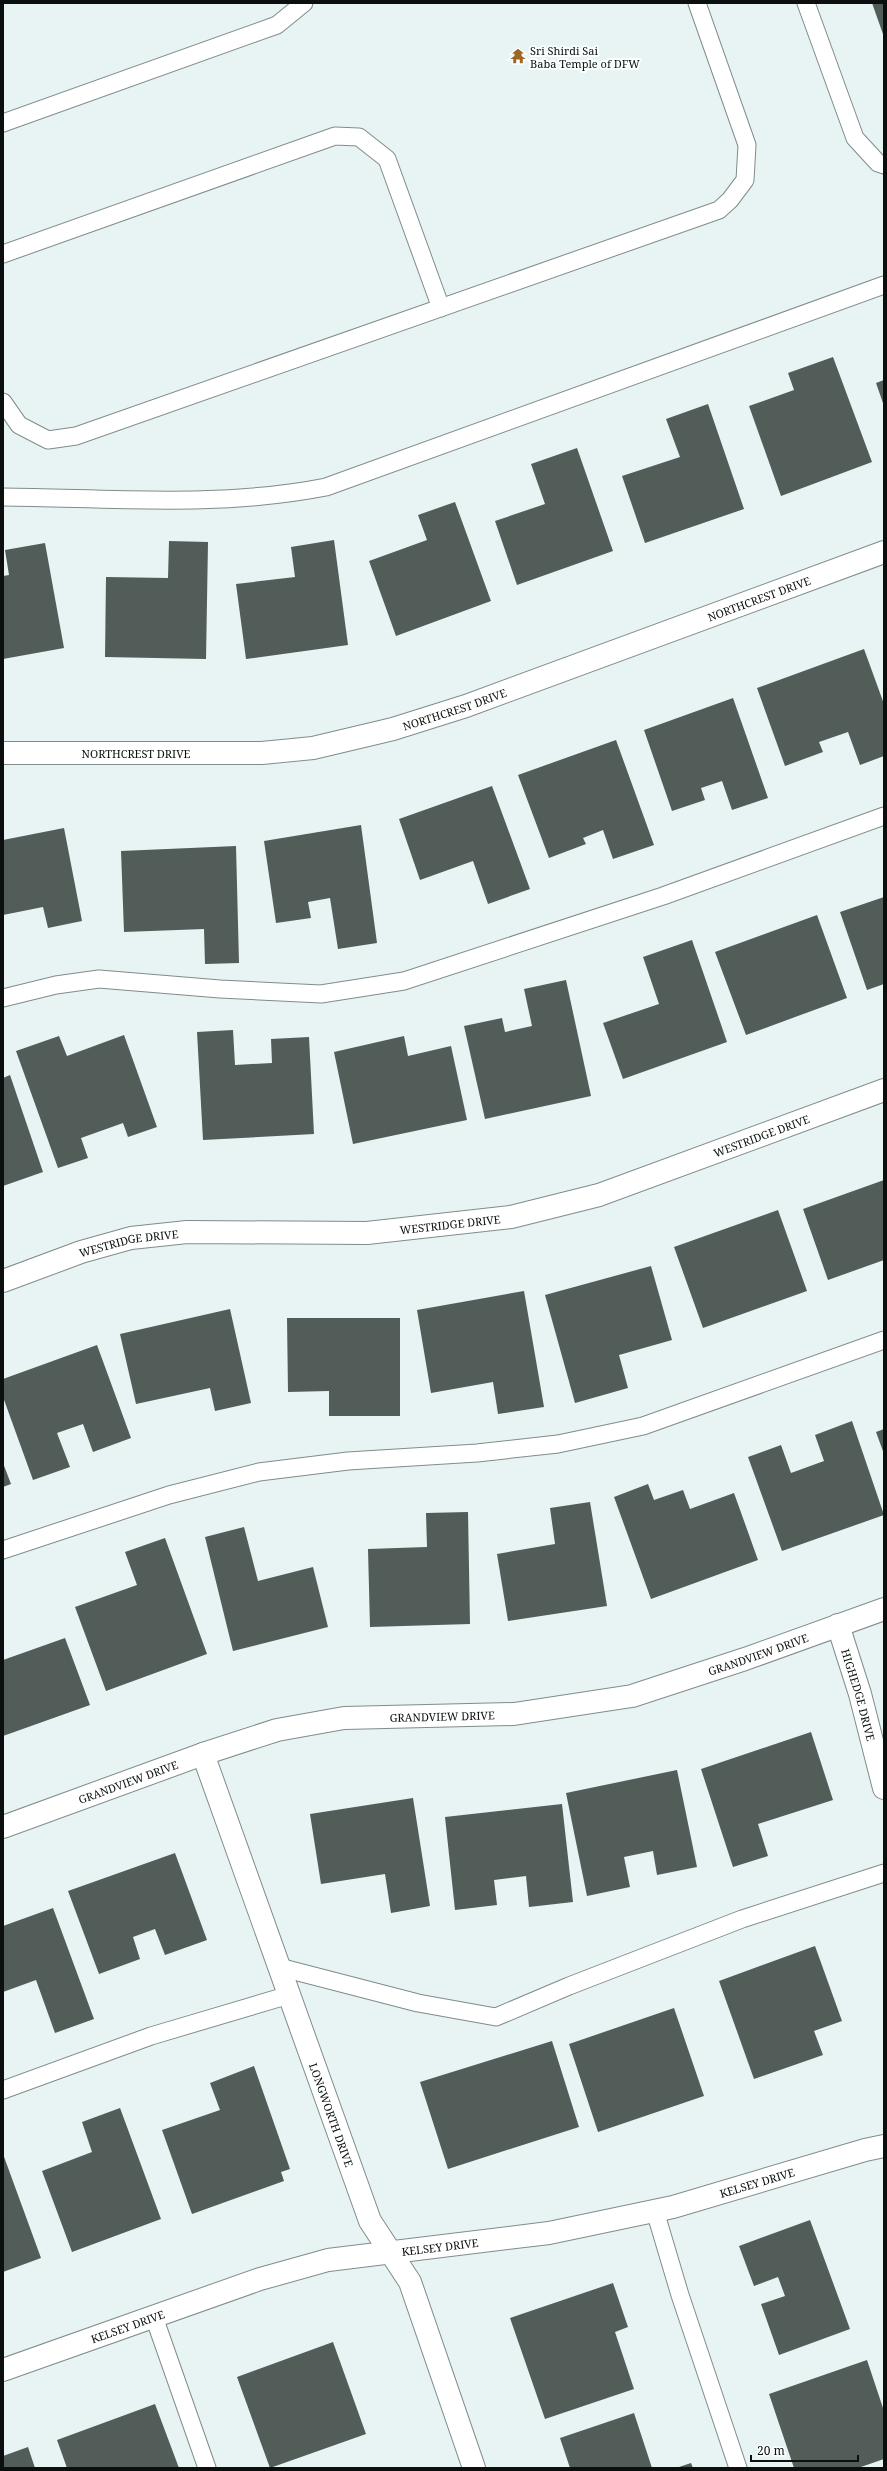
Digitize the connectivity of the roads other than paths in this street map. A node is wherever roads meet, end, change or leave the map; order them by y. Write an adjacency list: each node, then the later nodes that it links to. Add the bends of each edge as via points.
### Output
1 (304, 3): 4 (lane, via 277,25)
2 (697, 3): 8 (lane, via 747,145 745,180 730,200 719,210)
3 (806, 3): 5 (lane, via 855,138 878,163)
4 (3, 123)
5 (884, 166)
6 (3, 254): 8 (lane, via 335,136 359,138 387,159)
7 (884, 285): 10 (lane, via 326,487 292,494 237,500)
8 (441, 308): 9 (lane, via 76,436 48,440 19,425)
9 (3, 402)
10 (3, 497)
11 (884, 552): 12 (street, NORTHCREST DRIVE, via 466,706 393,729 313,748 262,754)
12 (3, 753)
13 (884, 816): 14 (lane, via 664,896 404,981 321,994 99,979 56,985)
14 (3, 998)
15 (884, 1090): 16 (street, WESTRIDGE DRIVE, via 599,1195 511,1217 366,1233 187,1232 131,1238 81,1252)
16 (3, 1281)
17 (884, 1340): 18 (lane, via 643,1426 558,1444 477,1453 348,1461 259,1472 169,1495)
18 (3, 1550)
19 (884, 1609): 20 (street, GRANDVIEW DRIVE)
20 (838, 1625): 21 (street, GRANDVIEW DRIVE, via 632,1696 514,1714 344,1718 277,1730); 22 (street, HIGHEDGE DRIVE, via 860,1694)
21 (203, 1754): 23 (street, GRANDVIEW DRIVE); 25 (street, LONGWORTH DRIVE)
22 (884, 1788)
23 (3, 1827)
24 (884, 1873): 25 (lane, via 742,1919 569,1986 496,2018 418,2003)
25 (279, 1967): 26 (street, LONGWORTH DRIVE)
26 (289, 1995): 27 (lane, via 151,2036); 30 (street, LONGWORTH DRIVE, via 370,2221)
27 (3, 2090)
28 (884, 2146): 29 (street, KELSEY DRIVE)
29 (655, 2211): 30 (street, KELSEY DRIVE, via 549,2233); 35 (lane, via 680,2295)
30 (392, 2252): 31 (street, KELSEY DRIVE, via 320,2262 260,2279); 34 (street, LONGWORTH DRIVE, via 410,2282)
31 (154, 2317): 32 (street, KELSEY DRIVE); 33 (lane)
32 (3, 2370)
33 (207, 2468)
34 (474, 2468)
35 (738, 2468)

